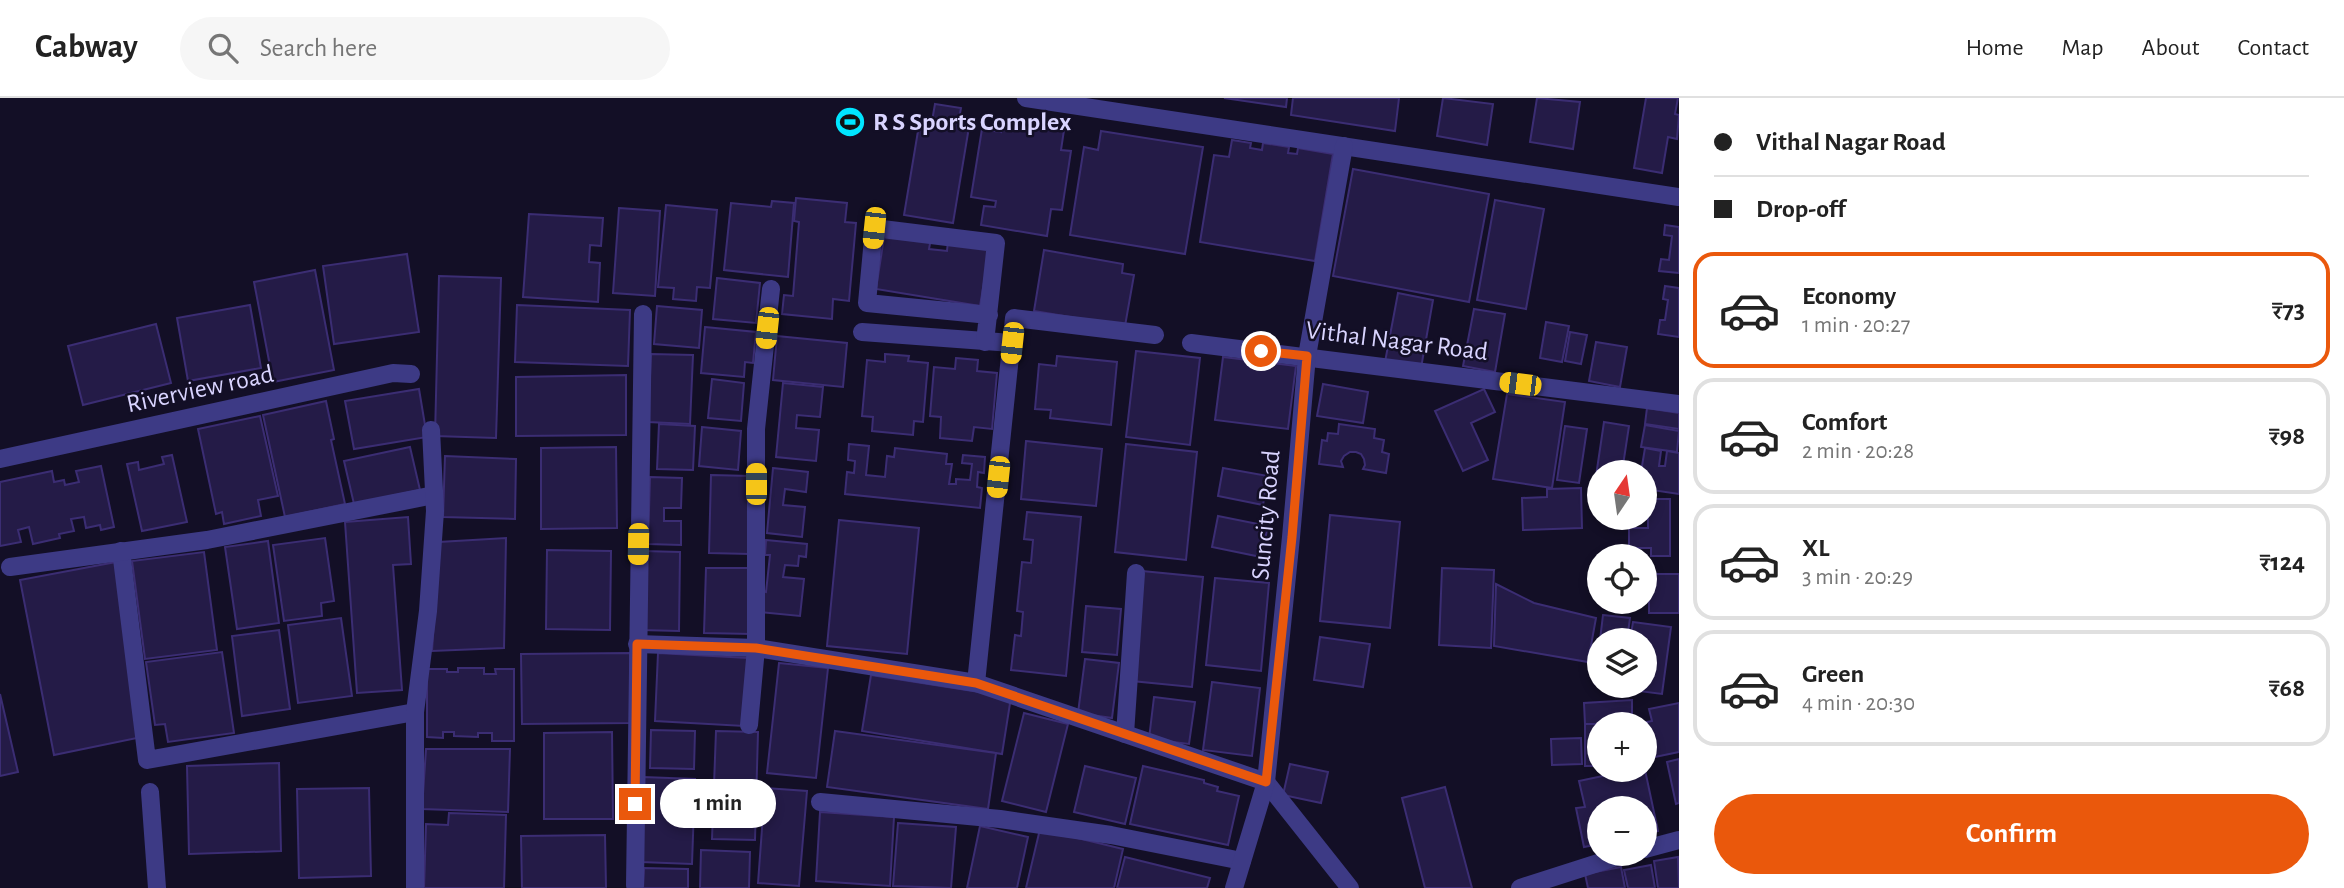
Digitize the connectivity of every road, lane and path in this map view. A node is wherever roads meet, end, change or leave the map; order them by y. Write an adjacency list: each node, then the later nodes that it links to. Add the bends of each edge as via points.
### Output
1 (1026, 98): 2 (street)
2 (1344, 146): 3 (street); 14 (street, Suncity Road)
3 (1679, 197)
4 (771, 289): 24 (street, via 756,429)
5 (886, 305): 7 (street); 7 (street, via 867,303 874,228 996,243); 9 (street)
6 (643, 314): 23 (street)
7 (989, 315): 11 (street)
8 (862, 332): 9 (street)
9 (883, 333): 11 (street)
10 (1155, 335): 13 (street, via 1014,318)
11 (985, 342): 13 (street)
12 (1191, 342): 14 (street, Vithal Nagar Road)
13 (1012, 343): 25 (street)
14 (1307, 356): 16 (street, Vithal Nagar Road); 29 (street, Suncity Road)
15 (411, 374): 18 (street, Riverview road, via 393,373)
16 (1679, 404)
17 (431, 430): 19 (street)
18 (0, 459)
19 (434, 495): 20 (street, via 207,540); 26 (street, via 428,611)
20 (121, 551): 21 (street); 26 (street, via 147,760)
21 (10, 567)
22 (1136, 573): 28 (street)
23 (637, 644): 24 (street); 37 (street)
24 (756, 648): 25 (street); 27 (street)
25 (976, 683): 28 (street)
26 (415, 712): 39 (street)
27 (749, 725)
28 (1125, 734): 29 (street)
29 (1266, 782): 34 (street, Suncity Road); 41 (street)
30 (150, 792): 38 (street)
31 (820, 802): 34 (street, via 1000,819)
32 (1679, 840): 33 (street)
33 (1657, 846)
34 (1242, 861): 40 (street, Suncity Road)
35 (1599, 866): 36 (street)
36 (1566, 881): 42 (street)
37 (635, 885)
38 (157, 888)
39 (415, 888)
40 (1234, 888)
41 (1350, 888)
42 (1520, 888)

